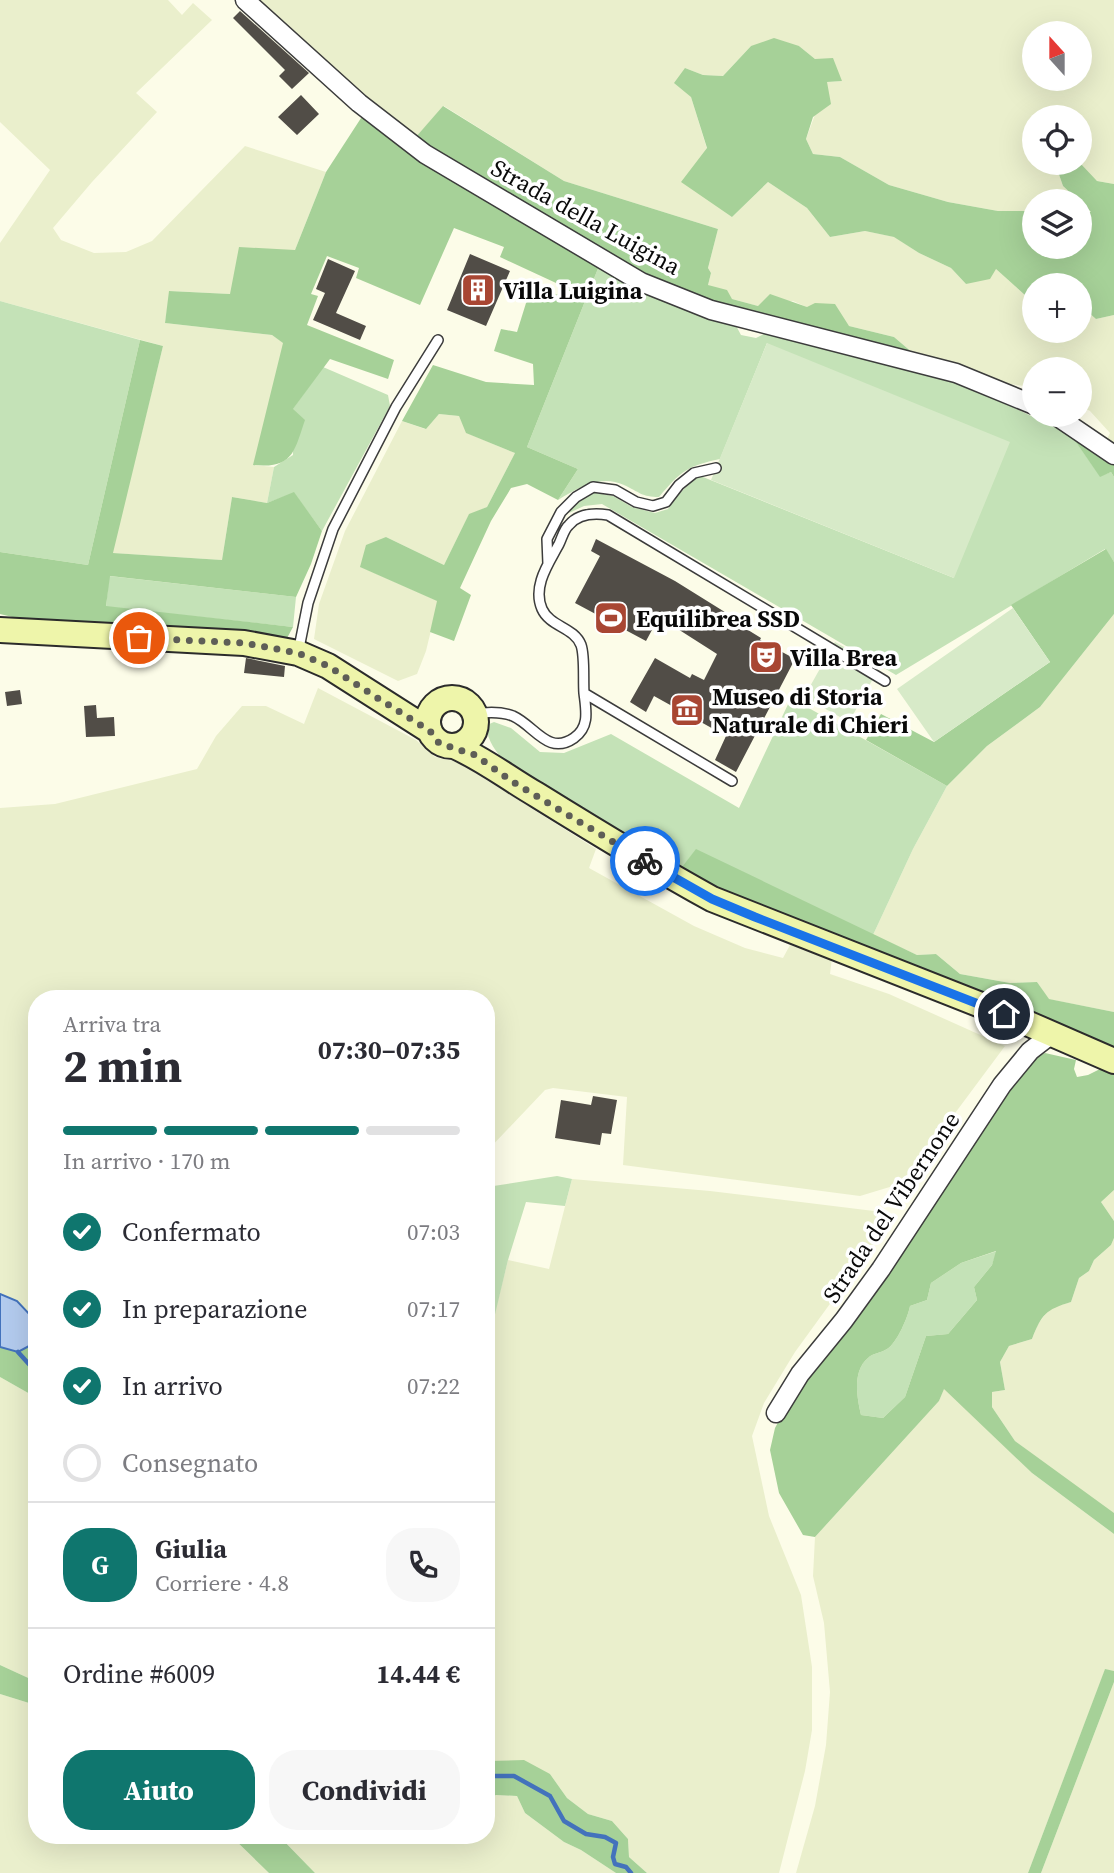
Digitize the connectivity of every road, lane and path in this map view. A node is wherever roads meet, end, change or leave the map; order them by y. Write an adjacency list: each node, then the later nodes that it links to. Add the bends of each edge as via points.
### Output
1 (245, 0): 3 (street, Strada della Luigina, via 359,103 425,154 641,282 711,310 957,373)
2 (438, 340): 9 (lane, via 396,407 333,529 308,603)
3 (1022, 400)
4 (1072, 427): 5 (street)
5 (1114, 456)
6 (716, 468): 7 (lane, via 694,473 666,502 653,506 615,490 593,487 561,512 547,539)
7 (548, 565): 10 (lane, via 568,525 595,513 608,515); 11 (lane, via 541,578 542,609 581,645)
8 (0, 630): 9 (main road, via 244,643)
9 (298, 653): 12 (main road)
10 (886, 681)
11 (584, 693): 14 (lane, via 587,721 568,743 556,746 516,717 502,713); 17 (lane)
12 (376, 697): 13 (main road, via 416,706); 15 (main road)
13 (437, 704): 14 (main road, via 458,699); 15 (main road, via 429,716)
14 (475, 721): 16 (main road, via 468,740); 18 (main road, via 491,755)
15 (430, 731): 16 (main road, via 439,743)
16 (454, 746): 18 (main road)
17 (732, 781)
18 (513, 782): 19 (main road, via 712,899)
19 (1052, 1034): 20 (main road); 21 (street, Strada del Vibernone, via 1030,1051 1002,1085 881,1269 800,1374)
20 (1114, 1061)
21 (776, 1413)

